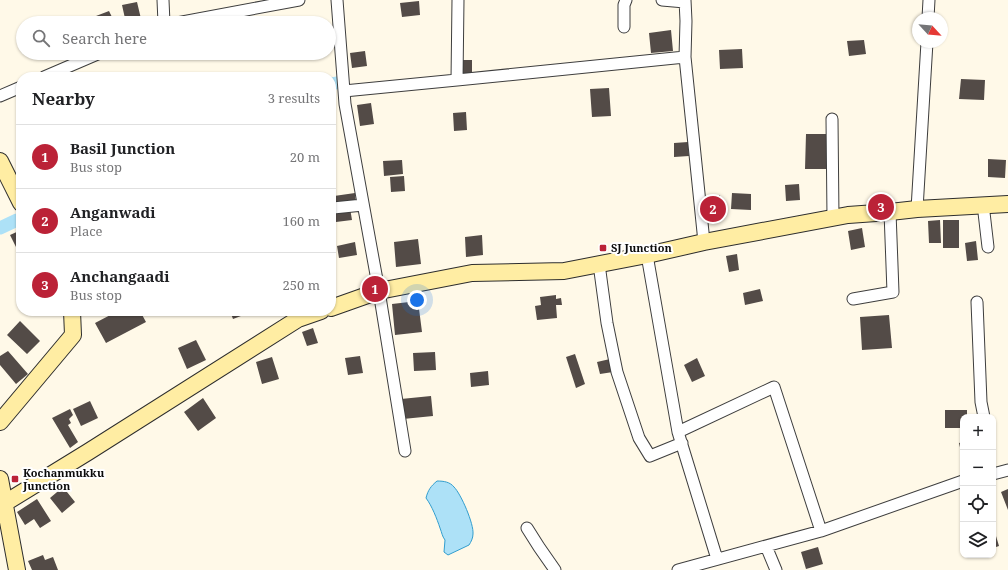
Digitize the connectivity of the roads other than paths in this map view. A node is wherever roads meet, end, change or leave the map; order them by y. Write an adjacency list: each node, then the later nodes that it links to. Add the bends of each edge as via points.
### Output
1 (163, 0): 10 (street)
2 (299, 0): 11 (street)
3 (337, 0): 19 (street)
4 (458, 0): 17 (street)
5 (626, 0): 12 (street)
6 (662, 0): 8 (street)
7 (929, 0): 9 (street)
8 (685, 1): 14 (street)
9 (928, 12)
10 (164, 16)
11 (214, 16)
12 (624, 27)
13 (927, 48): 28 (street)
14 (685, 56): 17 (street); 31 (street)
15 (84, 60): 16 (street)
16 (56, 72)
17 (457, 80): 19 (street)
18 (16, 89): 20 (street)
19 (344, 91): 26 (street)
20 (0, 96)
21 (832, 119): 30 (street)
22 (0, 162): 23 (main road)
23 (16, 193)
24 (983, 204): 25 (main road); 28 (main road); 32 (street)
25 (1008, 204)
26 (363, 205): 27 (street); 35 (street)
27 (336, 208)
28 (917, 209): 29 (main road)
29 (890, 212): 30 (main road); 36 (street, via 894,292)
30 (833, 218): 31 (main road)
31 (704, 242): 33 (main road)
32 (988, 247)
33 (647, 255): 34 (main road); 43 (street)
34 (599, 264): 35 (main road, via 564,271 472,273); 44 (street, via 617,372 639,438 650,456)
35 (380, 291): 38 (main road); 45 (street)
36 (853, 299)
37 (977, 302): 41 (street)
38 (336, 306)
39 (72, 316): 42 (main road, via 73,334)
40 (307, 316): 50 (main road)
41 (983, 414)
42 (0, 422)
43 (678, 432): 44 (street); 53 (street, via 774,387)
44 (682, 443): 55 (street)
45 (405, 452)
46 (1008, 470): 47 (street)
47 (996, 473)
48 (0, 479): 50 (main road)
49 (960, 481): 53 (street)
50 (5, 502): 51 (main road)
51 (4, 526): 56 (main road)
52 (528, 528): 57 (street)
53 (821, 531): 54 (street)
54 (766, 546): 55 (street); 59 (street)
55 (717, 559): 58 (street)
56 (17, 570)
57 (555, 570)
58 (678, 570)
59 (776, 570)

